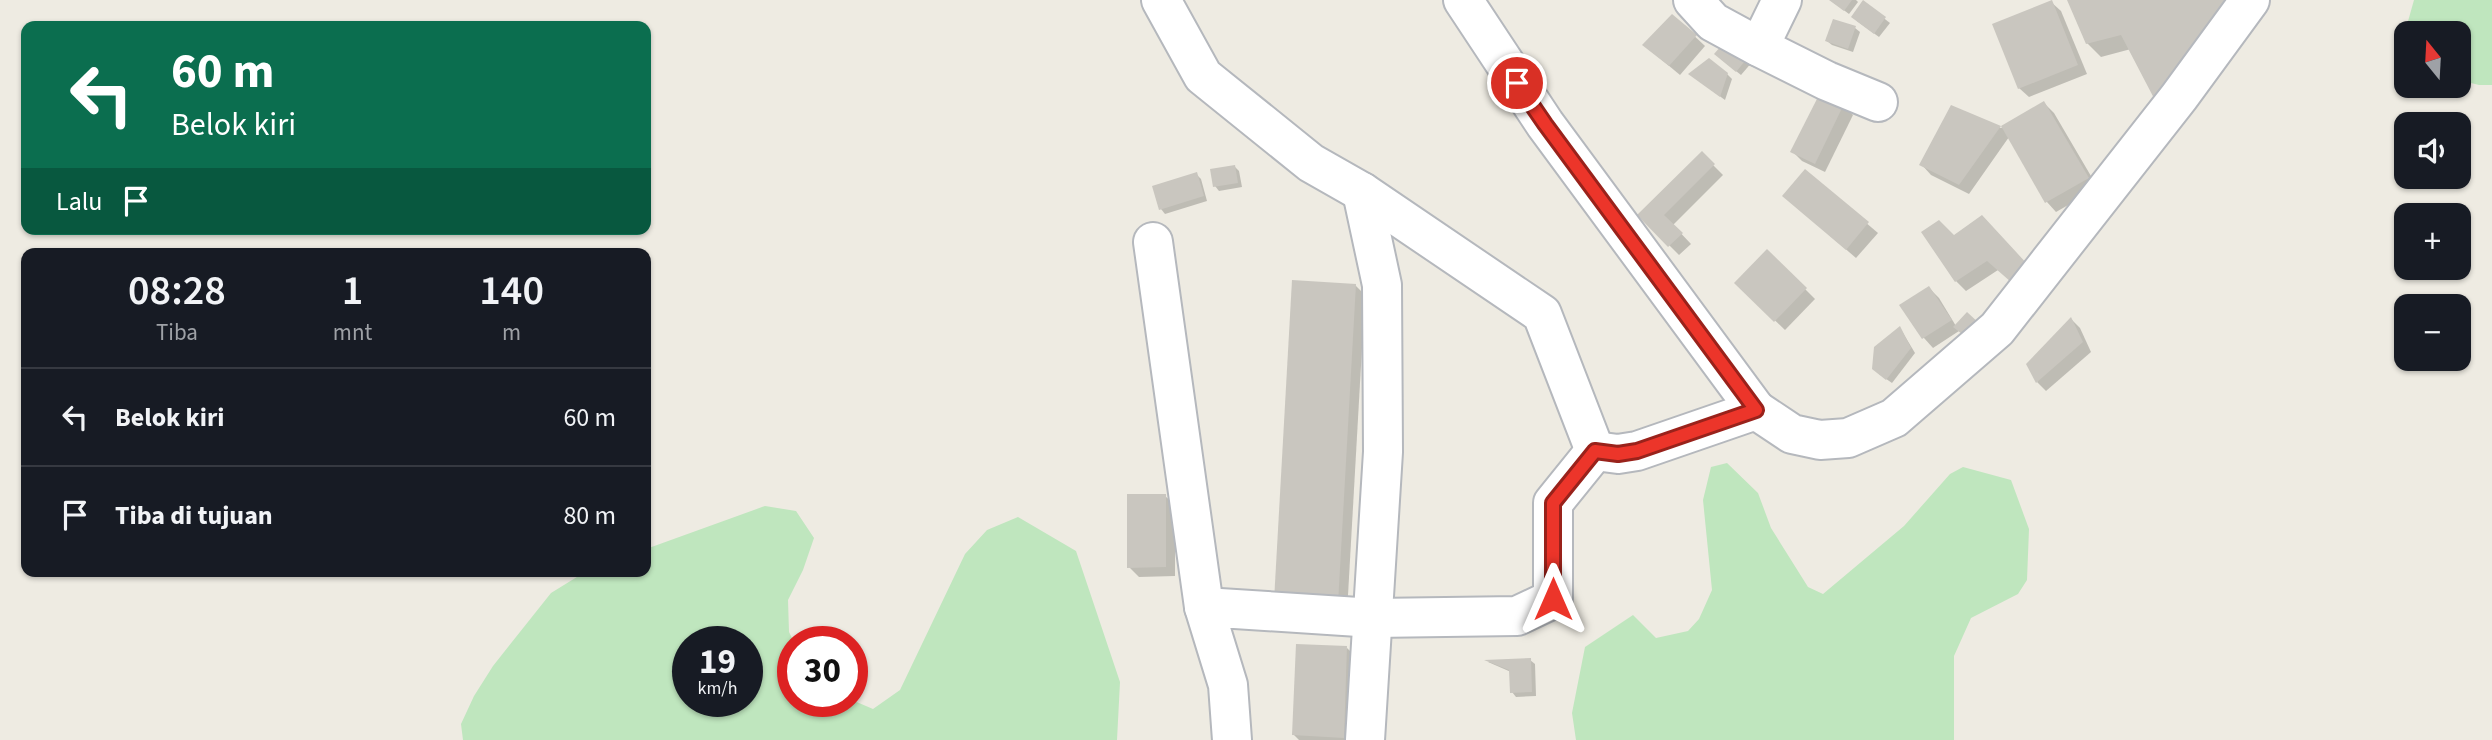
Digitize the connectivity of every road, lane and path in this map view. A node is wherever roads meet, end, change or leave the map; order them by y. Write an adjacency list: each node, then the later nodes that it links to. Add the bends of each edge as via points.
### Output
1 (1161, 0): 8 (street, via 1203,76 1311,163)
2 (1463, 0): 10 (street, via 1545,124)
3 (1693, 0): 6 (street, via 1713,22)
4 (1782, 0): 6 (street)
5 (2250, 0): 10 (street, via 1997,329 1894,418 1848,438 1821,440 1792,434)
6 (1759, 47): 7 (street)
7 (1878, 102)
8 (1362, 192): 11 (street, via 1542,314); 13 (street, via 1382,285 1383,452)
9 (1153, 242): 12 (street)
10 (1756, 410): 11 (street, via 1637,451)
11 (1595, 451): 13 (street, via 1553,503 1553,599 1517,616)
12 (1204, 607): 13 (street); 14 (street, via 1228,685)
13 (1374, 618): 15 (street)
14 (1232, 740)
15 (1365, 740)

